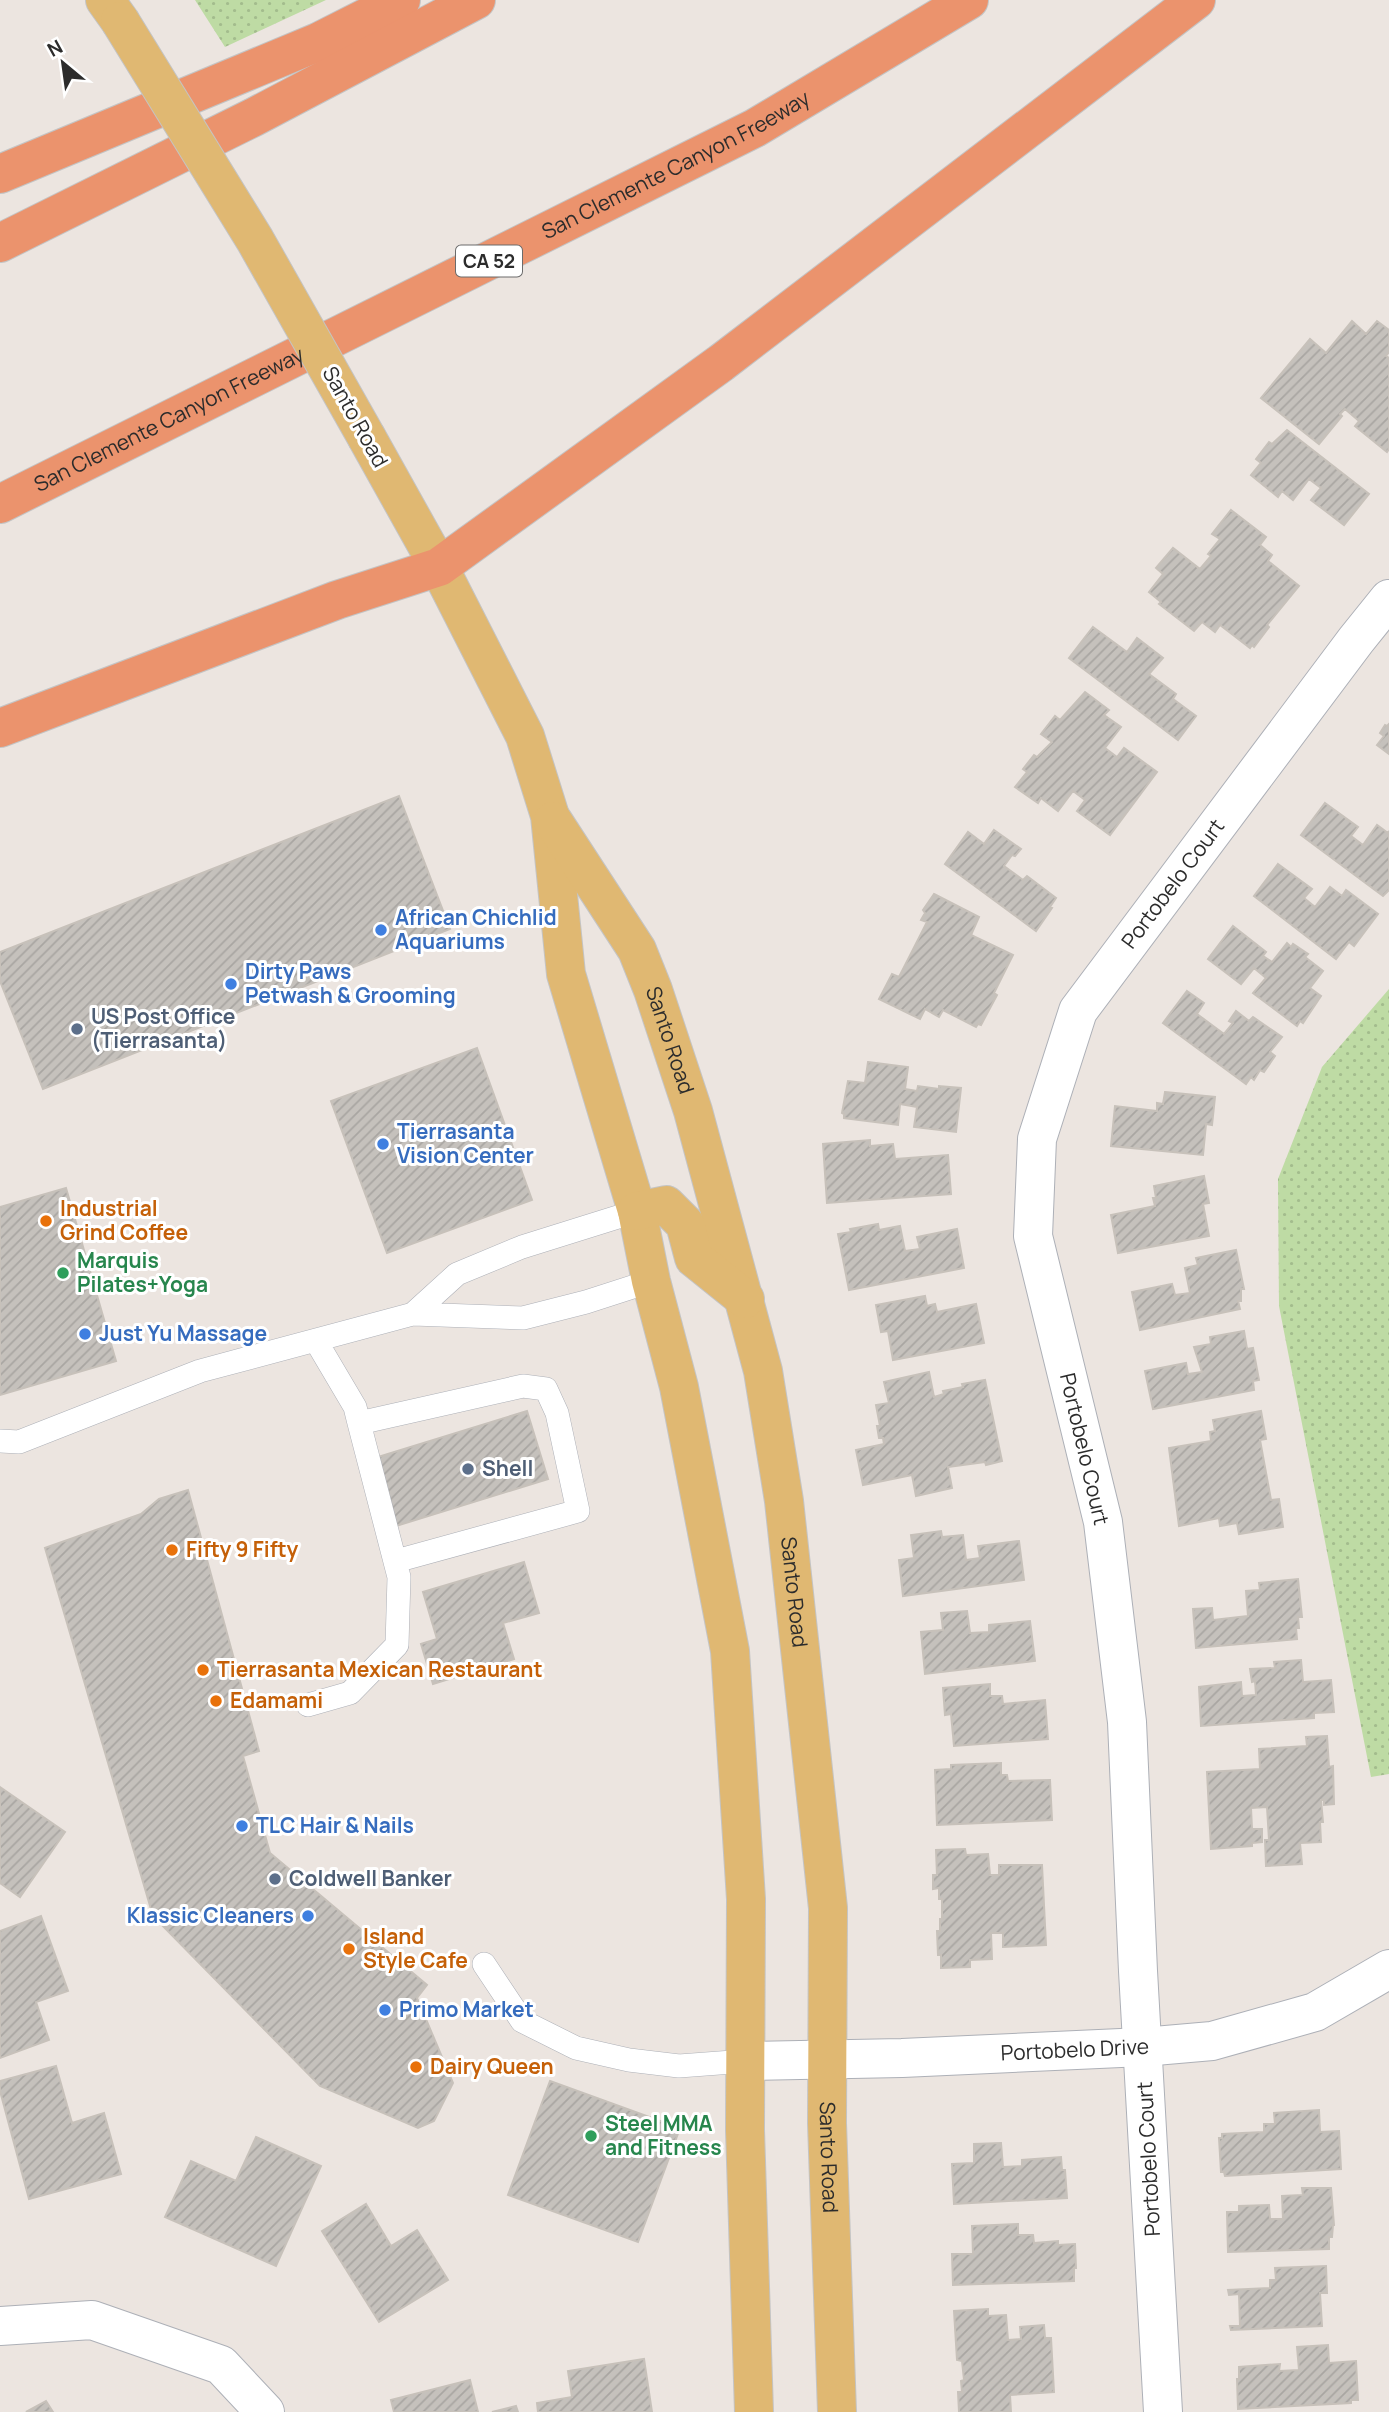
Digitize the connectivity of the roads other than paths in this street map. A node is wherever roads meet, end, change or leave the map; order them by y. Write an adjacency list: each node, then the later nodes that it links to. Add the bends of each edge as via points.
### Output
1 (401, 0): 6 (highway, via 318,42)
2 (476, 0): 7 (highway)
3 (969, 0): 8 (highway, San Clemente Canyon Freeway / CA 52, via 755,128)
4 (1196, 0): 9 (highway, via 721,363)
5 (113, 10): 9 (main road, Santo Road, bridge, via 255,240)
6 (0, 174)
7 (0, 243)
8 (0, 504)
9 (439, 567): 11 (highway, via 337,600); 12 (main road, Santo Road, via 525,736)
10 (1389, 599): 24 (street, Portobelo Court, via 1078,1011 1037,1139 1033,1236 1102,1522 1125,1709)
11 (0, 728)
12 (550, 816): 13 (main road, Santo Road, via 566,974); 15 (main road, Santo Road, via 637,950 693,1111)
13 (637, 1211): 14 (main road, Santo Road); 15 (main road, via 666,1205 685,1224 694,1258); 16 (lane, via 522,1247 457,1274)
14 (651, 1281): 16 (lane, via 523,1318); 26 (main road, Santo Road, via 679,1387 730,1651 746,1899)
15 (745, 1299): 25 (main road, Santo Road, via 784,1501 806,1689 828,1908)
16 (413, 1314): 17 (lane)
17 (316, 1341): 18 (lane, via 355,1407); 19 (lane, via 200,1371 19,1442)
18 (359, 1423): 20 (lane); 20 (lane, via 523,1386 546,1389 557,1413 578,1511)
19 (0, 1441)
20 (396, 1561): 21 (lane, via 397,1645 350,1693)
21 (308, 1705)
22 (484, 1964): 26 (lane, via 522,2021 576,2048 679,2066)
23 (1389, 1969): 24 (street, Portobelo Drive, via 1315,2012 1212,2041)
24 (1143, 2047): 25 (street, Portobelo Drive); 31 (street, Portobelo Court)
25 (828, 2060): 26 (street, Portobelo Drive); 30 (main road, Santo Road)
26 (746, 2061): 29 (main road, Santo Road)
27 (0, 2326): 28 (street, via 92,2320 221,2365)
28 (264, 2412)
29 (754, 2412)
30 (837, 2412)
31 (1163, 2412)

